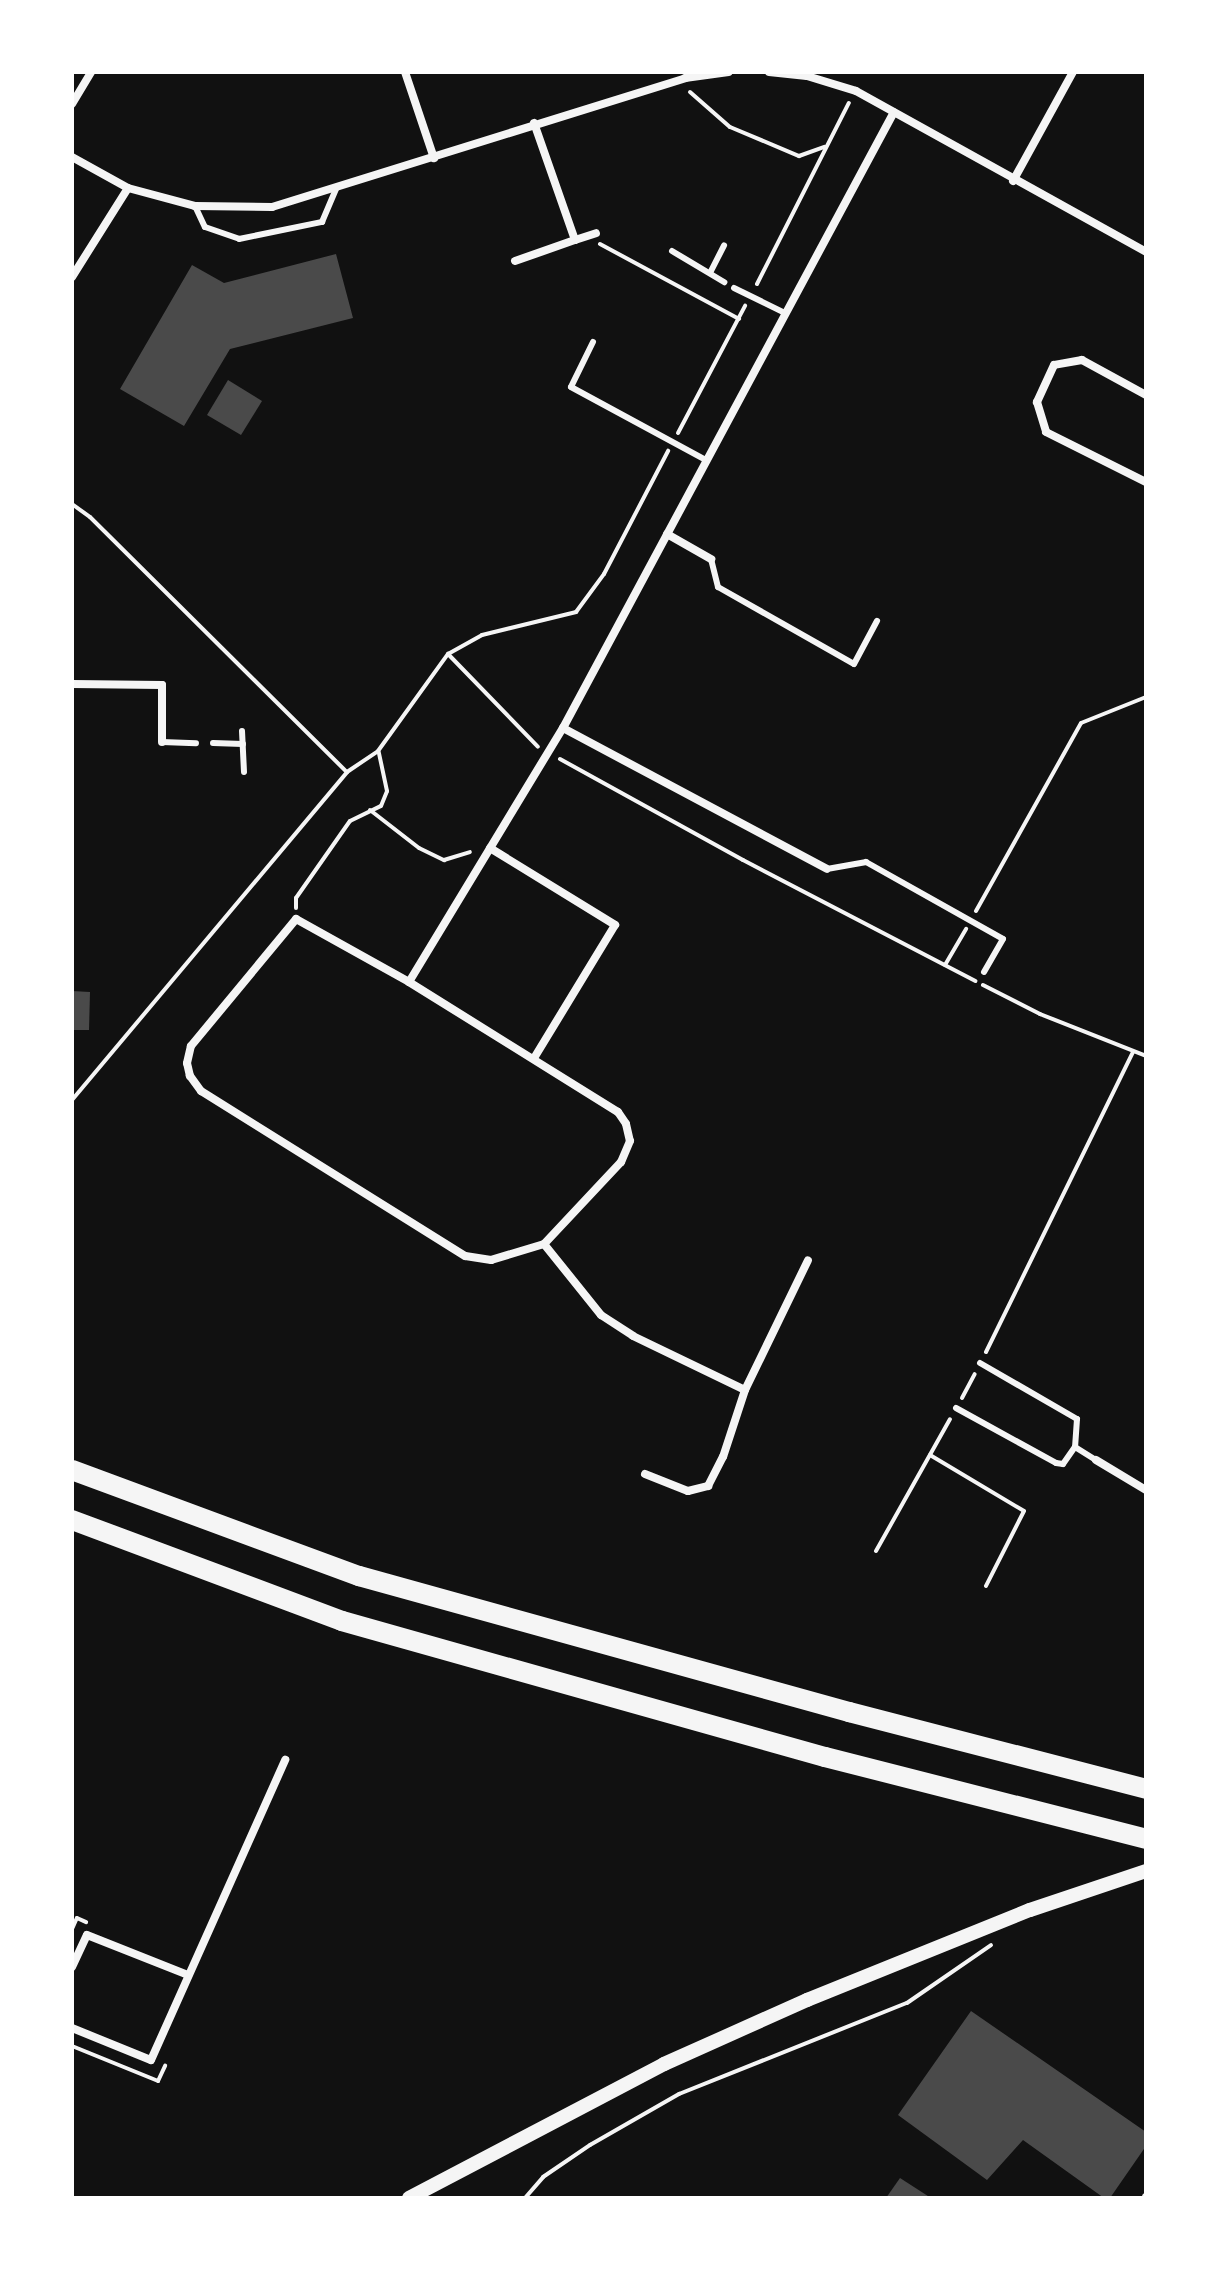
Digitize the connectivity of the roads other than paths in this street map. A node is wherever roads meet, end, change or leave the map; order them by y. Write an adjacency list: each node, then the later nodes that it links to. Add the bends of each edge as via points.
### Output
1 (91, 72): 7 (street)
2 (405, 72): 11 (street)
3 (729, 72): 9 (street, via 685,78)
4 (769, 72): 6 (street)
5 (1073, 72): 12 (street)
6 (807, 74): 8 (street, via 856,91)
7 (72, 104)
8 (894, 112): 12 (street); 26 (street)
9 (534, 123): 11 (street); 17 (street)
10 (72, 157): 14 (street)
11 (434, 158): 13 (street)
12 (1013, 181): 20 (street)
13 (337, 187): 15 (street, via 272,207); 15 (lane, via 322,222 239,239 205,227)
14 (128, 188): 15 (street); 23 (street)
15 (195, 206)
16 (596, 233): 17 (street)
17 (575, 240): 21 (street)
18 (724, 245): 22 (lane)
19 (672, 251): 22 (lane)
20 (1146, 252)
21 (515, 261)
22 (710, 273): 24 (lane)
23 (72, 277)
24 (724, 282)
25 (734, 288): 26 (lane)
26 (785, 313): 29 (street)
27 (593, 342): 29 (lane, via 571,387)
28 (1146, 395): 30 (street, via 1082,360 1054,365 1037,402 1046,432)
29 (706, 460): 31 (street)
30 (1146, 482)
31 (667, 534): 32 (street); 35 (street)
32 (711, 559): 33 (lane, via 718,587 854,664)
33 (877, 621)
34 (72, 684): 37 (street, via 162,685)
35 (563, 728): 42 (street); 43 (street)
36 (242, 731): 40 (lane)
37 (162, 742): 38 (lane)
38 (196, 743)
39 (213, 743): 40 (lane)
40 (243, 744): 41 (lane)
41 (244, 772)
42 (490, 848): 45 (street); 46 (street, via 615,925)
43 (827, 869): 44 (lane, via 866,862 1003,939)
44 (984, 972)
45 (409, 982): 46 (street); 47 (street, via 296,919 191,1046 187,1063 195,1084 465,1256 491,1260)
46 (534, 1058): 47 (street, via 618,1112 630,1141 621,1162)
47 (544, 1244): 50 (street, via 601,1315)
48 (808, 1260): 50 (street)
49 (980, 1363): 52 (lane, via 1077,1419)
50 (745, 1390): 55 (street, via 708,1486 688,1491)
51 (956, 1408): 52 (lane, via 1056,1463 1063,1464)
52 (1075, 1447): 53 (lane)
53 (1096, 1460): 56 (street)
54 (72, 1470): 59 (highway, via 359,1576)
55 (645, 1474)
56 (1146, 1490)
57 (72, 1520): 60 (highway, via 342,1621 825,1757)
58 (285, 1760): 63 (street)
59 (1146, 1789)
60 (1146, 1839)
61 (1146, 1871): 65 (street, via 1065,1897 807,2000 664,2064)
62 (72, 1967): 63 (street, via 87,1935)
63 (188, 1975): 64 (street, via 151,2060)
64 (72, 2028)
65 (409, 2198)

